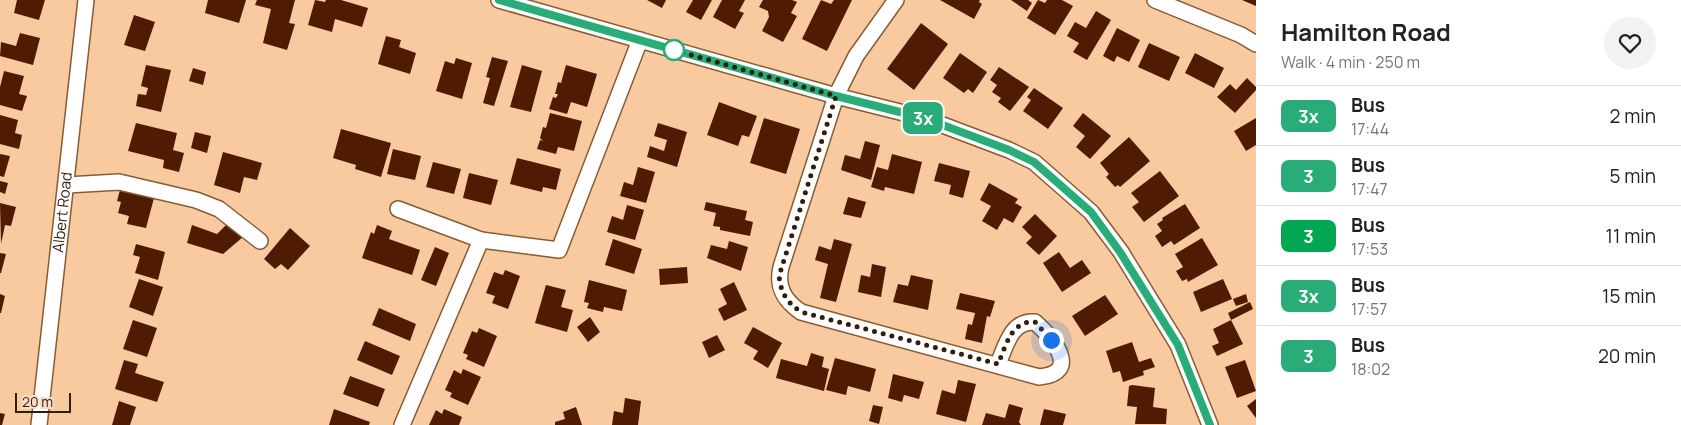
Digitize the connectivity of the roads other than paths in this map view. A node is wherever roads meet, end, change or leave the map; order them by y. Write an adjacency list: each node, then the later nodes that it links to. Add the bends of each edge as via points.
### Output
1 (86, 0): 8 (street, Albert Road)
2 (499, 0): 5 (street)
3 (896, 0): 7 (street, via 856,56)
4 (1155, 0): 6 (street)
5 (640, 40): 7 (street); 10 (street, via 559,250)
6 (1256, 44)
7 (836, 96): 12 (street, via 779,276 784,297 801,312); 15 (street, via 924,118 1009,150 1034,162 1062,185 1091,212 1152,299 1178,345)
8 (67, 185): 11 (street, via 119,182 196,200 219,208); 13 (street, Albert Road)
9 (398, 209): 10 (street)
10 (481, 240): 14 (street)
11 (260, 241)
12 (998, 364)
13 (40, 425)
14 (402, 425)
15 (1210, 425)

